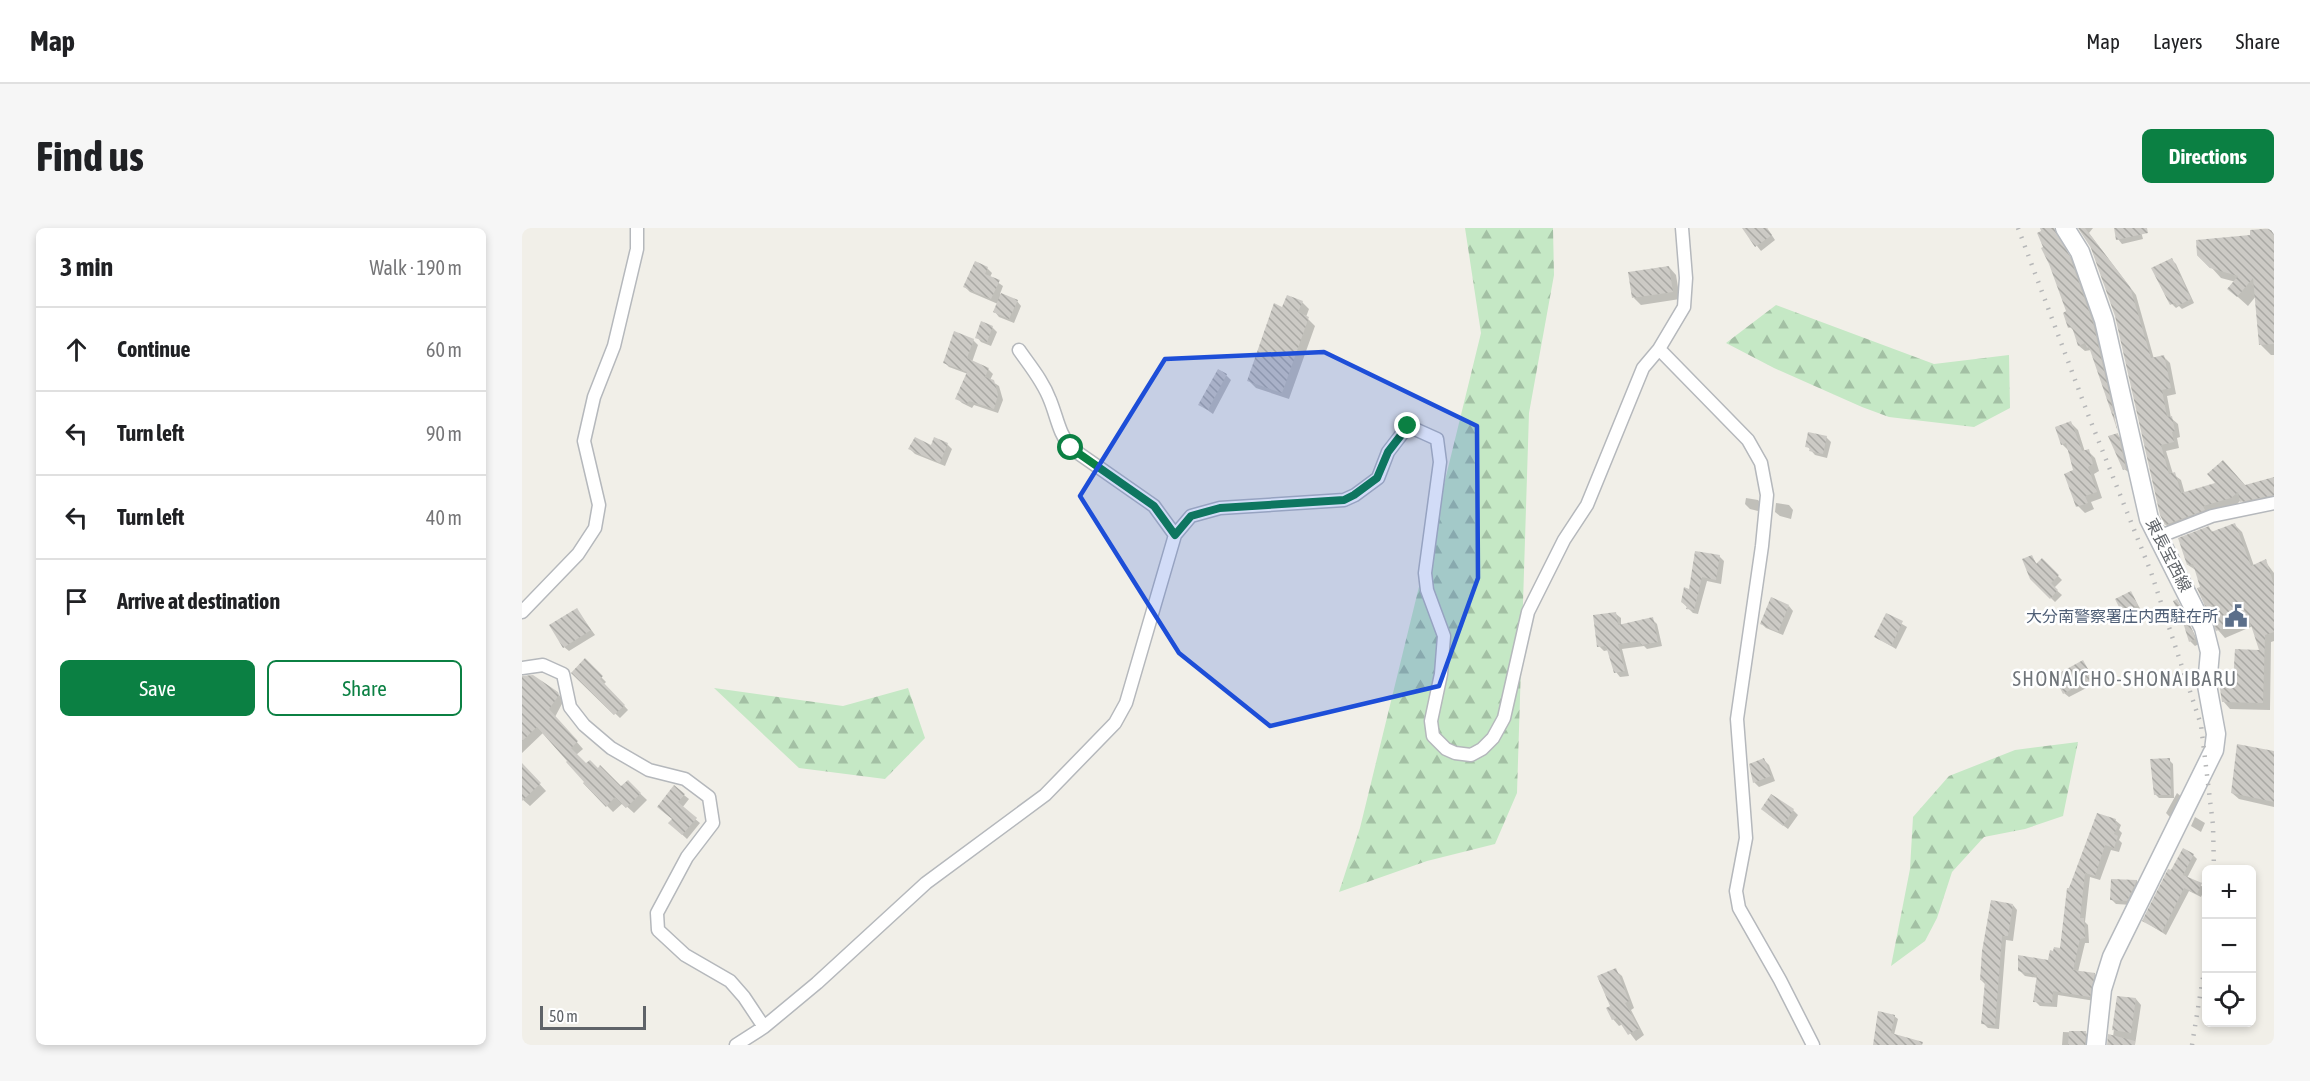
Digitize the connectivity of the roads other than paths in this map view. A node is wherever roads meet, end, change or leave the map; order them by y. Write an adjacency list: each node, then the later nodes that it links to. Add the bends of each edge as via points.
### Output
1 (638, 228): 9 (street, via 637,249 614,346 594,398 584,441 599,506 595,528 578,554)
2 (1682, 228): 4 (street, via 1684,307)
3 (2065, 228): 8 (main road, 東長宝西線, via 2080,252 2104,320 2149,519)
4 (1659, 349): 7 (street, via 1643,368 1587,505 1564,540 1528,612 1504,718 1493,738 1471,755 1446,749 1433,736 1431,721 1444,653 1444,636 1425,573 1440,462 1437,438 1408,426 1388,452 1377,478 1344,500 1220,508 1191,516); 13 (street, via 1748,441 1761,463 1767,495 1737,719 1746,838 1736,891 1739,908)
5 (1019, 350): 7 (street, via 1050,399 1062,438 1154,506)
6 (2274, 503): 8 (street, via 2212,516)
7 (1175, 535): 11 (street, via 1126,703 1115,723 1045,795 926,884)
8 (2158, 537): 14 (main road, 東長宝西線, via 2204,628 2210,652 2207,684 2216,743 2112,957 2102,989)
9 (522, 612)
10 (522, 668): 11 (street, via 543,665 563,674 570,707 611,748 649,770 685,779 709,797 712,823 687,857 657,913 658,930 685,956 730,981)
11 (764, 1027): 12 (street)
12 (736, 1045)
13 (1813, 1045)
14 (2096, 1045)

